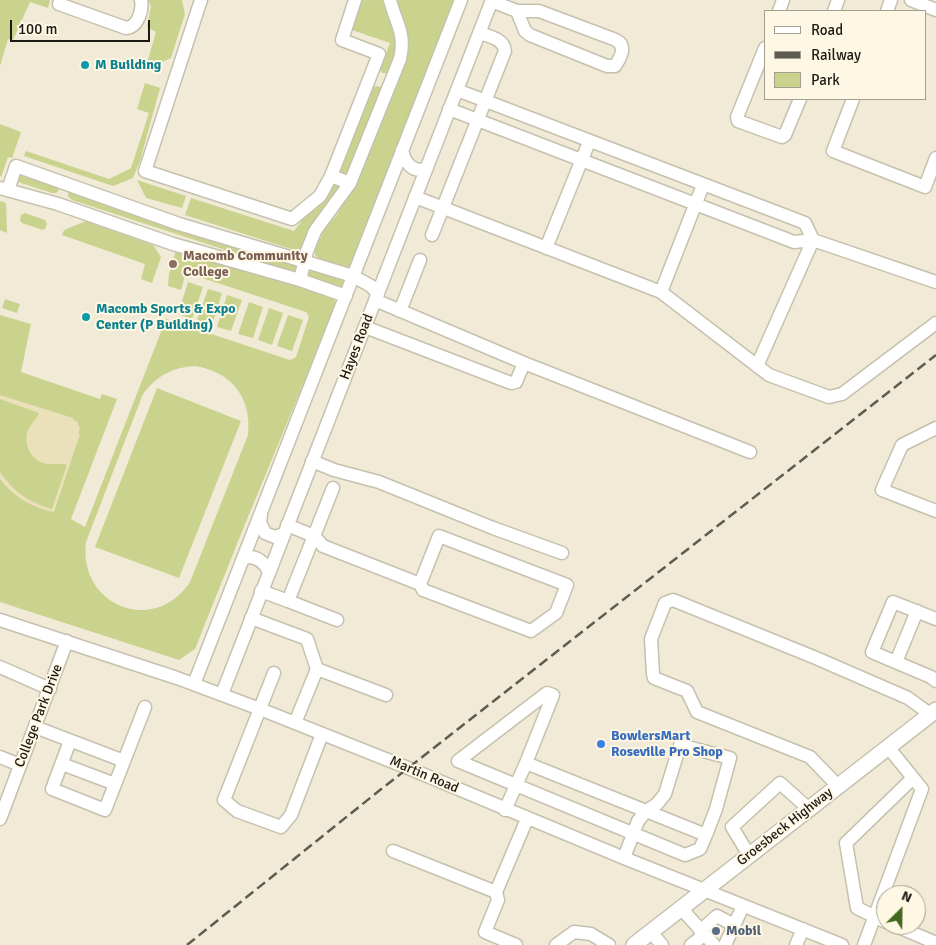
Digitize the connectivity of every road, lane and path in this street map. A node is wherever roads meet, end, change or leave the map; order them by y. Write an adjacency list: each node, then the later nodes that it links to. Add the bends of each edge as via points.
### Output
1 (141, 0): 8 (street, via 142,9 131,28)
2 (201, 0): 26 (street, via 146,171 292,219 320,196)
3 (355, 0): 13 (street, via 342,40 379,54)
4 (390, 0): 14 (street, via 403,47)
5 (461, 0): 22 (street, Hayes Road)
6 (491, 0): 10 (street); 11 (street, Hayes Road)
7 (911, 0): 9 (street)
8 (59, 4)
9 (936, 10)
10 (517, 11): 10 (street, via 539,11 616,40 622,46 622,54 615,66 607,66 530,35 524,31)
11 (479, 32): 15 (street, Hayes Road); 18 (street, via 496,39 505,48)
12 (764, 50): 16 (street, via 738,121 782,137)
13 (370, 77): 14 (street); 26 (street)
14 (391, 84): 28 (street)
15 (457, 90): 18 (street); 19 (street, Hayes Road)
16 (800, 100)
17 (853, 100): 23 (street, via 833,151 925,187)
18 (484, 101): 20 (street); 21 (street)
19 (449, 108): 20 (street); 25 (street, Hayes Road)
20 (477, 119): 24 (street); 34 (street)
21 (589, 142): 24 (street); 29 (street)
22 (402, 150): 25 (street, via 411,167); 40 (street, Hayes Road)
23 (936, 158)
24 (581, 160): 33 (street); 37 (street)
25 (427, 168): 31 (street, Hayes Road)
26 (331, 176): 28 (street)
27 (66, 183): 30 (street, via 16,166); 32 (street); 39 (street, via 179,224)
28 (350, 183): 39 (street, via 315,231)
29 (703, 185): 33 (street); 36 (street, via 805,223)
30 (4, 189): 32 (street)
31 (415, 197): 34 (street); 45 (street, Hayes Road)
32 (58, 204): 41 (street, via 173,244)
33 (695, 204): 36 (street, via 794,242); 43 (street)
34 (443, 208): 35 (street); 37 (street)
35 (432, 236)
36 (813, 240): 42 (street); 50 (street)
37 (546, 248): 43 (street)
38 (420, 260): 46 (street)
39 (305, 261): 40 (street); 41 (street)
40 (353, 276): 44 (street, Hayes Road); 45 (street, via 368,284)
41 (300, 280): 44 (street)
42 (936, 282)
43 (661, 292): 50 (street)
44 (346, 296): 55 (street, Hayes Road)
45 (377, 297): 46 (street); 48 (street, Hayes Road)
46 (400, 311): 49 (street)
47 (936, 323): 50 (street, via 842,394 828,397 769,375)
48 (364, 327): 49 (street, via 511,383 516,382); 53 (street, Hayes Road)
49 (524, 362): 52 (street)
50 (757, 366)
51 (936, 428): 56 (street, via 902,445 882,490)
52 (750, 452)
53 (312, 461): 57 (street, Hayes Road); 59 (street, via 379,482)
54 (333, 488): 58 (street)
55 (262, 510): 57 (street, via 260,522 266,533 275,537); 60 (street, Hayes Road)
56 (936, 511)
57 (285, 530): 58 (street); 61 (street, Hayes Road)
58 (314, 536): 62 (street, via 322,546); 64 (street)
59 (562, 553)
60 (244, 557): 61 (street, via 259,559); 76 (street, Hayes Road)
61 (269, 572): 63 (street, Hayes Road)
62 (420, 584): 62 (street, via 423,590 531,631 556,613 567,585 439,536)
63 (261, 591): 64 (street); 66 (street, Hayes Road)
64 (288, 601): 69 (street)
65 (917, 611): 67 (street); 71 (street); 71 (street, via 893,602 872,652)
66 (251, 618): 73 (street, via 307,639); 78 (street, Hayes Road)
67 (936, 619)
68 (0, 620): 70 (street, Martin Road)
69 (337, 620)
70 (67, 641): 76 (street, Martin Road); 77 (street, College Park Drive)
71 (896, 662): 75 (street)
72 (0, 667): 77 (street)
73 (317, 669): 79 (street); 83 (street)
74 (274, 673): 81 (street)
75 (934, 677)
76 (194, 684): 78 (street, Martin Road)
77 (50, 688): 84 (street, College Park Drive)
78 (222, 694): 81 (street, Martin Road)
79 (386, 695)
80 (145, 707): 89 (street)
81 (260, 709): 83 (street, Martin Road); 85 (street, via 224,800 237,811 281,828 291,815)
82 (933, 712): 87 (main road, Groesbeck Highway); 96 (street, via 816,658 672,600 665,603 651,638 654,678 687,691 697,712 810,757)
83 (295, 723): 85 (street, Martin Road)
84 (35, 727): 86 (street); 91 (street, College Park Drive)
85 (322, 734): 98 (street, Martin Road)
86 (70, 741): 89 (street); 92 (street)
87 (888, 747): 93 (street); 96 (main road, Groesbeck Highway)
88 (0, 757): 91 (street)
89 (124, 761): 94 (street)
90 (526, 763): 95 (street); 95 (street, via 552,695 547,693 458,761); 99 (street)
91 (20, 764): 100 (street, College Park Drive)
92 (62, 764): 94 (street); 94 (street, via 52,789 105,810)
93 (913, 778): 111 (street, via 922,789); 111 (street, via 846,843 857,908)
94 (115, 784)
95 (516, 785): 98 (street); 102 (street)
96 (838, 786): 97 (main road, Groesbeck Highway)
97 (809, 809): 105 (main road, Groesbeck Highway); 105 (street, via 780,783 732,827)
98 (505, 810): 101 (street, Martin Road)
99 (646, 811): 102 (street); 103 (street); 103 (street, via 665,794 680,744 730,758)
100 (0, 818)
101 (527, 818): 106 (street, Martin Road); 108 (street)
102 (633, 834): 103 (street, via 685,855 700,849); 106 (street)
103 (706, 835)
104 (393, 851): 108 (street)
105 (749, 855): 107 (main road, Groesbeck Highway)
106 (624, 858): 107 (street, Martin Road)
107 (704, 890): 109 (street, Martin Road); 110 (main road, Groesbeck Highway)
108 (496, 892): 119 (street, via 498,900 486,932)
109 (743, 906): 112 (street); 113 (street, Martin Road)
110 (681, 908): 114 (main road, Groesbeck Highway); 115 (street)
111 (874, 917): 128 (street)
112 (734, 925): 115 (street, via 717,916); 126 (street)
113 (803, 929): 118 (street, Martin Road); 127 (street)
114 (652, 932): 122 (main road, Groesbeck Highway); 123 (street)
115 (702, 933): 124 (street); 125 (street)
116 (917, 935): 117 (street)
117 (936, 943)
118 (834, 944)
119 (516, 945)
120 (556, 945): 121 (street, via 574,932 591,934)
121 (609, 945)
122 (634, 945)
123 (662, 945)
124 (691, 945)
125 (714, 945)
126 (724, 945)
127 (796, 945)
128 (864, 945)

